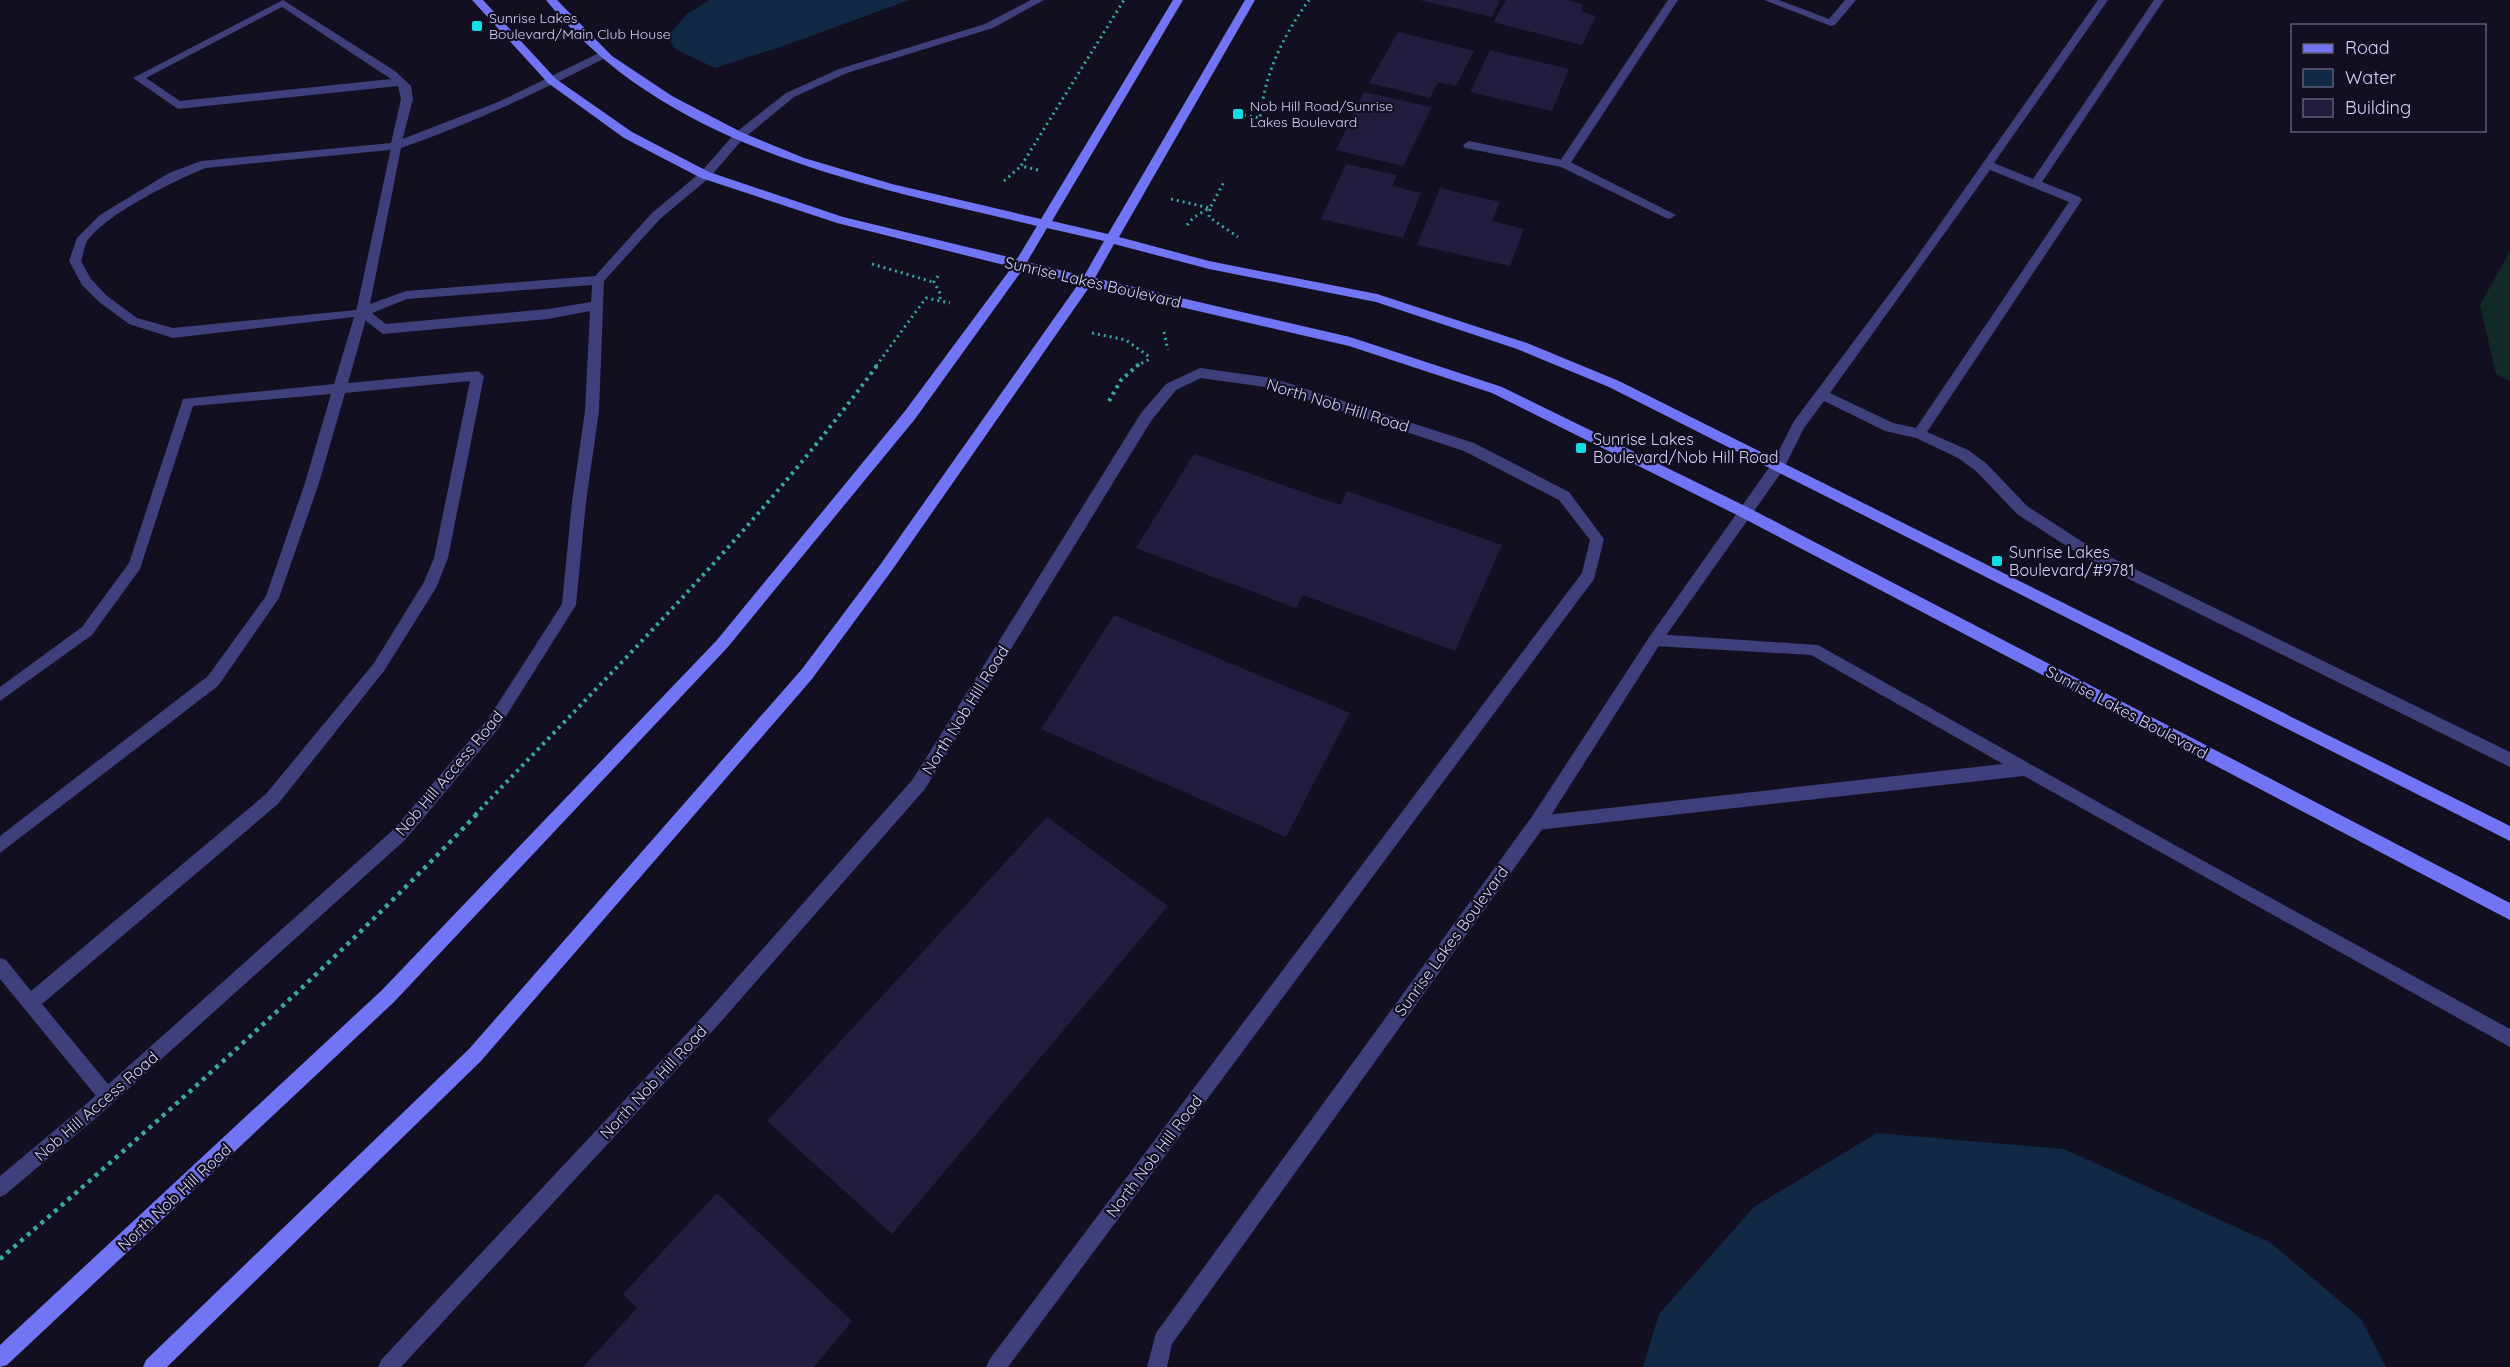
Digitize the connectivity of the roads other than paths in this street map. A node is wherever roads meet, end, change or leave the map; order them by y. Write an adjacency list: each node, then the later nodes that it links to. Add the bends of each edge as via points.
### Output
1 (477, 0): 12 (street, Sunrise Lakes Boulevard)
2 (551, 0): 11 (street)
3 (1039, 0): 14 (street, via 989,26 843,71 790,95)
4 (1178, 0): 22 (street, North Nob Hill Road)
5 (1250, 0): 23 (street)
6 (1673, 0): 17 (street)
7 (1769, 0): 8 (street, via 1831,23)
8 (1851, 0)
9 (2103, 0): 18 (street, Sunrise Lakes Boulevard)
10 (2159, 0): 20 (street)
11 (605, 54): 12 (street); 14 (street, via 668,99)
12 (552, 81): 16 (street, via 511,102); 19 (street, Sunrise Lakes Boulevard, via 628,135)
13 (400, 82): 13 (street, via 282,3 138,78 178,105); 16 (street, via 405,86 407,99)
14 (739, 136): 19 (street); 22 (street, via 800,161 891,188)
15 (1469, 145): 17 (street)
16 (396, 147): 28 (street); 28 (street, via 205,164 173,176 104,218 81,241 75,261 86,282 103,299 133,321 173,333)
17 (1564, 164): 21 (street)
18 (1988, 165): 20 (street); 30 (street, Sunrise Lakes Boulevard)
19 (705, 175): 24 (street, Sunrise Lakes Boulevard, via 841,220); 25 (street, via 656,216)
20 (2035, 184): 31 (street, via 2076,200)
21 (1670, 215)
22 (1046, 223): 23 (street); 24 (street, North Nob Hill Road)
23 (1111, 239): 26 (street); 32 (street, via 1209,265 1377,298 1522,346 1614,384)
24 (1020, 264): 26 (street, Sunrise Lakes Boulevard); 47 (street, North Nob Hill Road, via 910,415 714,652 388,996)
25 (598, 280): 27 (street, Nob Hill Access Road); 28 (street, via 406,294)
26 (1087, 281): 33 (street, Sunrise Lakes Boulevard, via 1350,342 1497,390); 48 (street, via 807,674 475,1055)
27 (596, 305): 28 (street, via 549,314 383,329); 45 (street, Nob Hill Access Road, via 592,411 569,605 493,724 399,835)
28 (362, 312): 29 (street)
29 (340, 388): 35 (street, via 188,402 135,565 87,631); 40 (street, via 272,598 213,681); 43 (street, via 478,376 441,558 431,584 379,667 272,799)
30 (1821, 395): 31 (street, via 1890,427); 32 (street, Sunrise Lakes Boulevard, via 1799,425)
31 (1919, 434): 36 (street, via 1963,454 2022,510 2087,552)
32 (1778, 466): 33 (street, Sunrise Lakes Boulevard); 39 (street)
33 (1744, 512): 34 (street, Sunrise Lakes Boulevard); 41 (street, Sunrise Lakes Boulevard)
34 (1655, 640): 37 (street, via 1813,649); 38 (street, Sunrise Lakes Boulevard)
35 (0, 695)
36 (2510, 760)
37 (2025, 769): 38 (street); 44 (street)
38 (1537, 823): 51 (street, Sunrise Lakes Boulevard, via 1163,1340)
39 (2510, 834)
40 (0, 846)
41 (2510, 912)
42 (0, 966): 43 (street)
43 (30, 1003): 45 (street)
44 (2510, 1038)
45 (107, 1096): 46 (street, Nob Hill Access Road)
46 (0, 1188)
47 (0, 1358)
48 (153, 1367)
49 (388, 1367): 50 (street, North Nob Hill Road, via 712,1019 919,784 1146,417 1171,387 1200,373 1272,383 1469,447 1564,496 1597,539 1589,575)
50 (996, 1367)
51 (1157, 1367)

